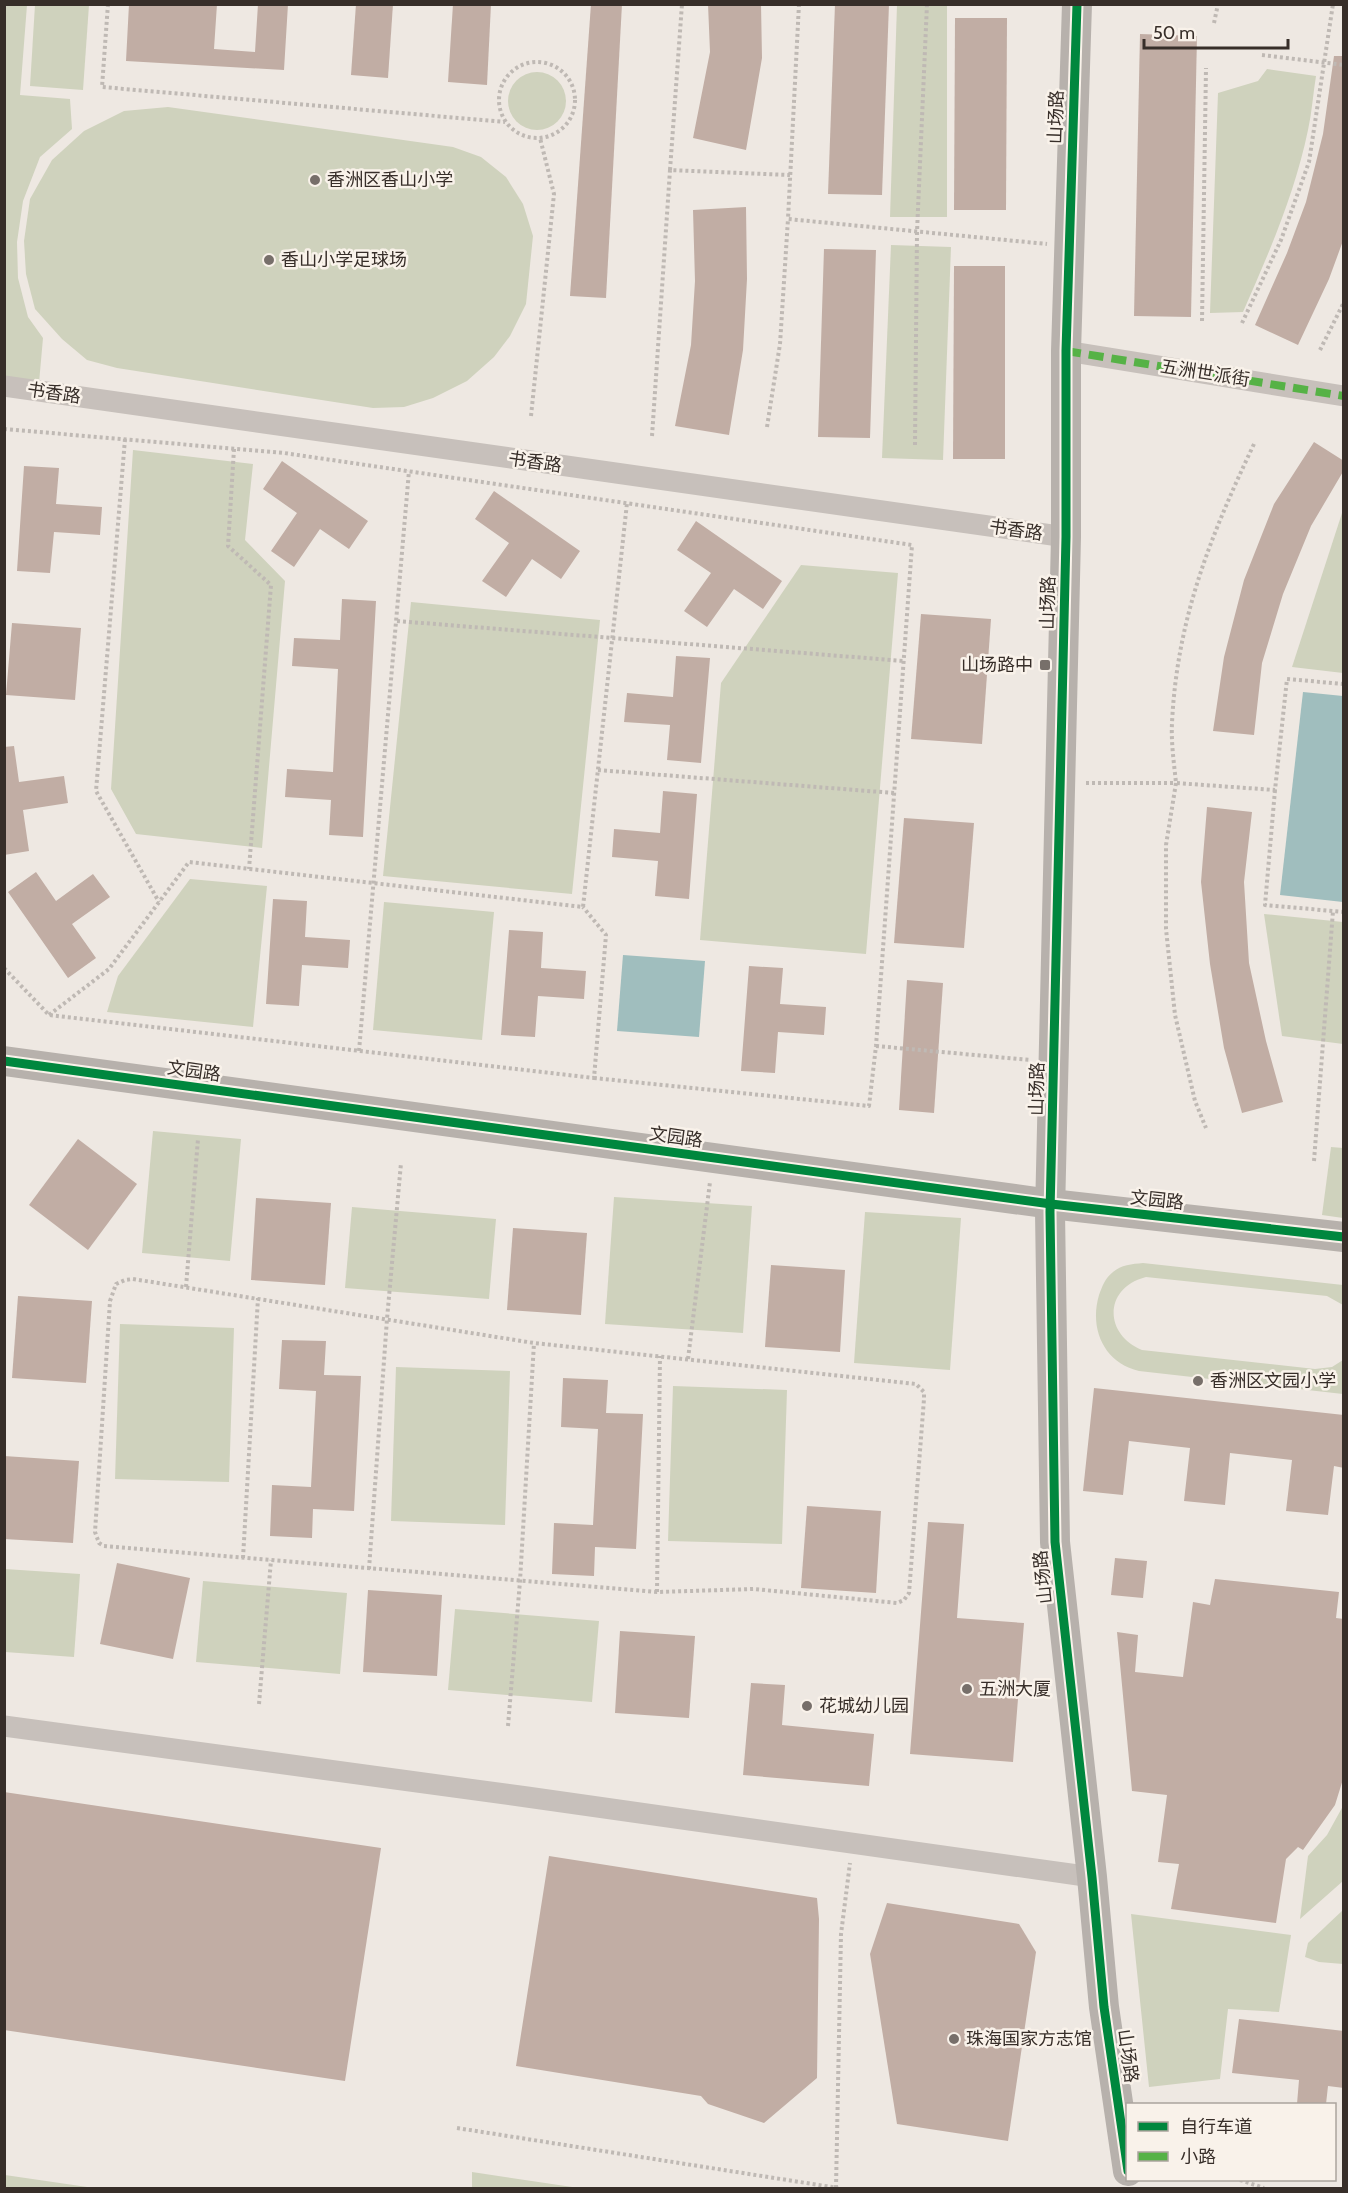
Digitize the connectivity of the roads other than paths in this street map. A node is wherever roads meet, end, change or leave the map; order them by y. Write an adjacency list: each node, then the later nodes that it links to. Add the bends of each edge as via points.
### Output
1 (1077, 4): 2 (street, 山场路)
2 (1066, 351): 4 (street, 五洲世派街); 5 (street, 山场路)
3 (4, 386): 5 (street, 书香路)
4 (1344, 396)
5 (1066, 537): 7 (street, 山场路)
6 (4, 1061): 7 (street, 文园路)
7 (1051, 1204): 8 (street, 文园路); 10 (street, 山场路, via 1056,1542)
8 (1344, 1237)
9 (4, 1726): 10 (street)
10 (1092, 1877): 11 (street, 山场路, via 1104,2007)
11 (1126, 2157)

